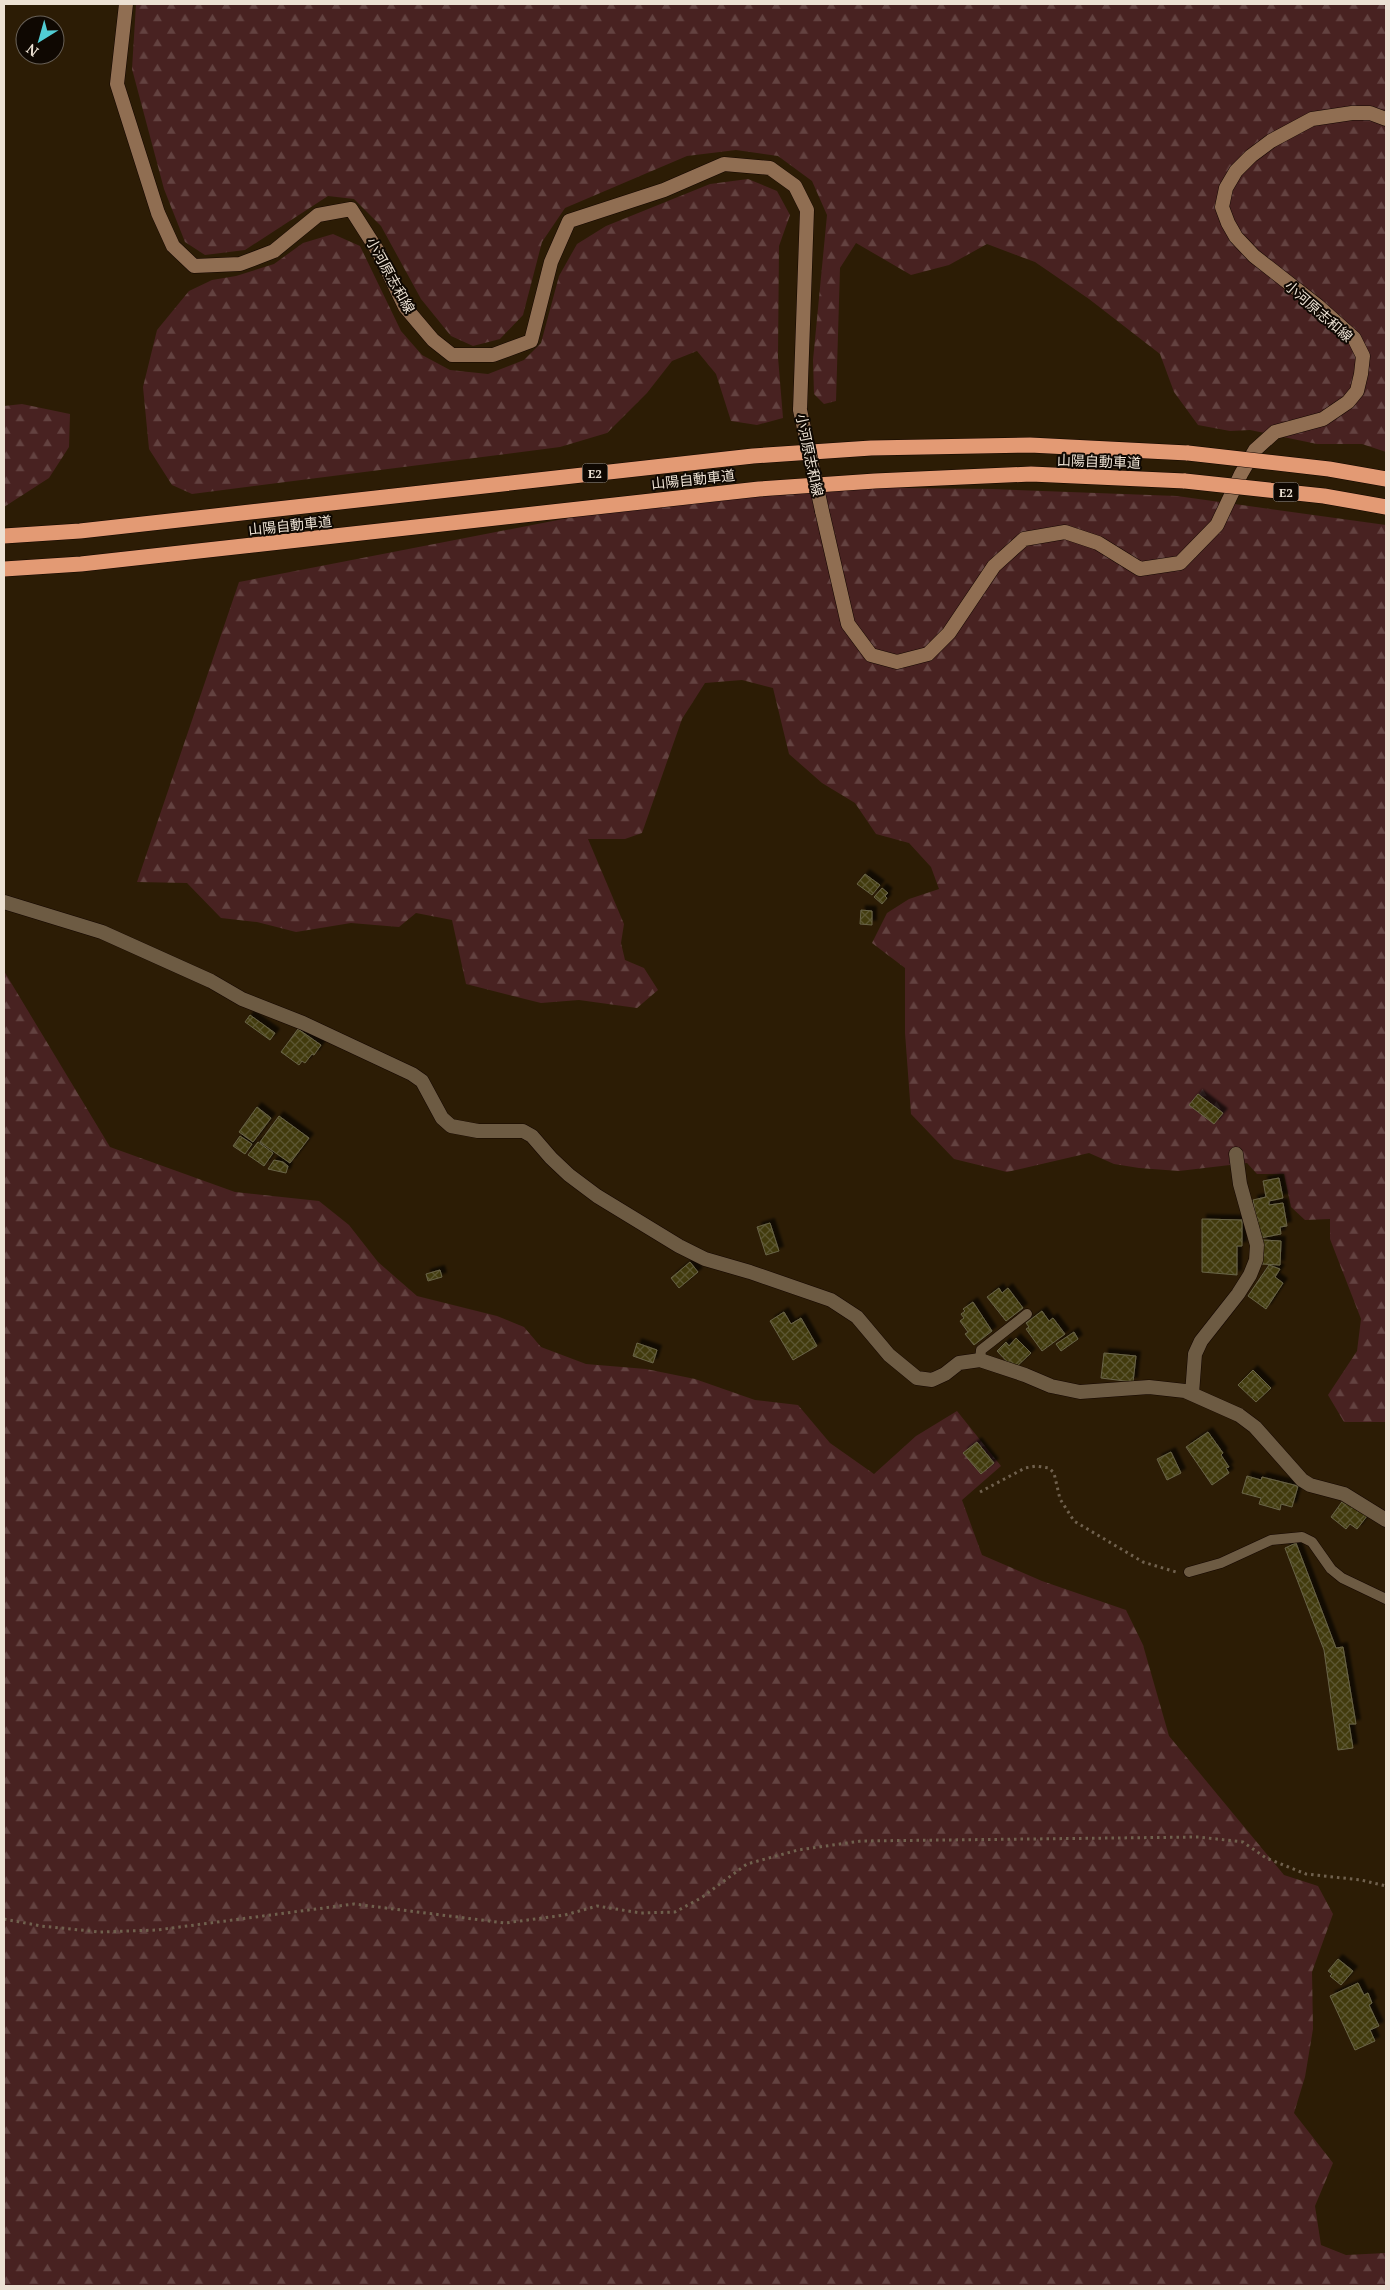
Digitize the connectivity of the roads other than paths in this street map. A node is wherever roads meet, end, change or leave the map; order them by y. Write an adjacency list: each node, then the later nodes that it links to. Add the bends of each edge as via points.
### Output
1 (126, 4): 2 (main road, 小河原志和線, bridge, via 117,84 158,213 174,246 194,266 240,264 274,251 318,215 351,209 379,253 405,307 433,340 452,355 493,356 531,341 551,262 569,221 664,190 724,164 770,168 795,186 807,210 800,410 848,624 872,655 897,662 928,654 949,633 994,566 1024,539 1065,532 1098,543 1140,569 1180,563 1217,525 1255,450 1275,432 1323,419 1348,402 1362,374 1363,356 1354,338 1254,256 1236,237 1222,207 1226,188 1236,170 1286,132 1312,119 1352,113)
2 (1386, 119)
3 (1386, 479): 5 (highway, 山陽自動車道 / E2, bridge, via 1188,453 1030,445 871,448 753,456 80,532)
4 (1386, 507): 6 (highway, 山陽自動車道 / E2, bridge, via 1324,496 1185,481 1031,474 769,488 91,563)
5 (4, 536)
6 (4, 569)
7 (4, 902): 10 (street, via 102,932 211,981 242,999 412,1074 422,1081 442,1118 451,1126 478,1131 523,1131 532,1136 569,1175 597,1196 679,1246 705,1260 831,1300 857,1317 889,1355 917,1378 932,1380 959,1363)
8 (1236, 1154): 11 (street, via 1240,1184 1257,1245 1256,1260 1238,1294 1200,1342 1195,1354)
9 (1027, 1314): 10 (lane, via 981,1350)
10 (980, 1360): 11 (street, via 1051,1386 1080,1392 1149,1386)
11 (1192, 1394): 12 (street, via 1239,1415 1255,1427 1302,1480 1344,1494)
12 (1386, 1520)
13 (1189, 1572): 14 (lane, via 1221,1563 1271,1540 1302,1536 1312,1542 1331,1569 1342,1578)
14 (1386, 1598)

